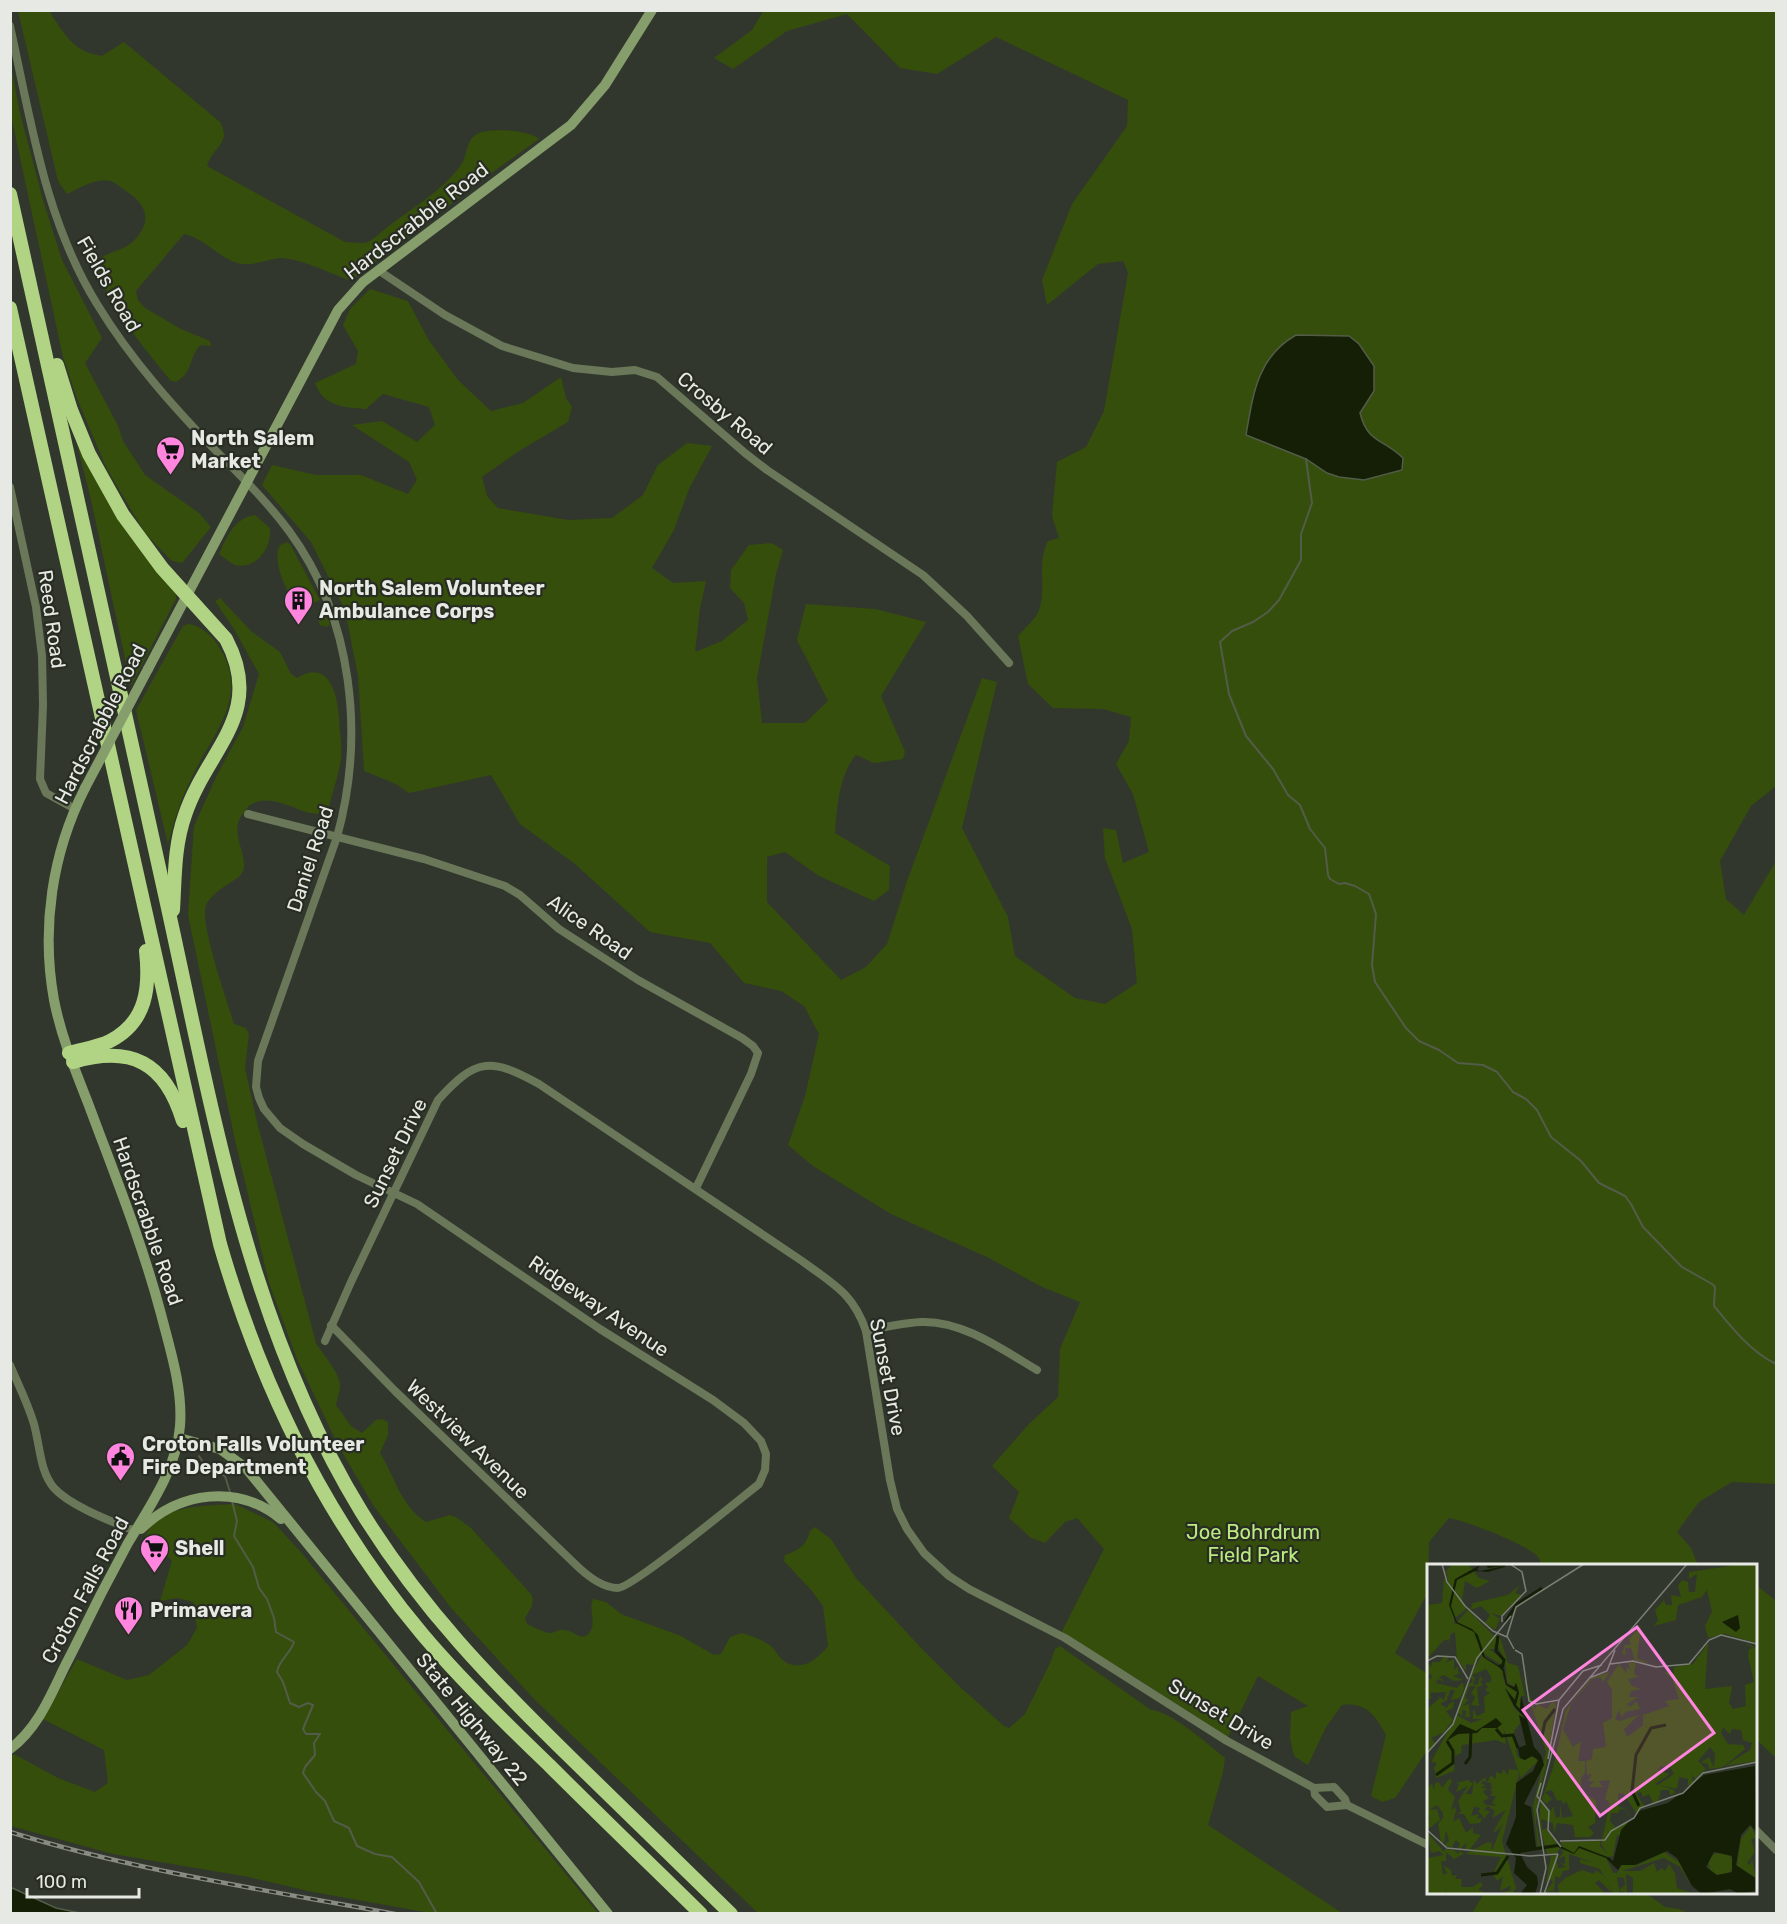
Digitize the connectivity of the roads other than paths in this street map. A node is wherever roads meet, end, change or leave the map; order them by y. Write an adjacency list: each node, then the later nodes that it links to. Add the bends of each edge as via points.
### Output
1 (652, 10): 4 (main road, Hardscrabble Road, via 605,85 571,125)
2 (10, 26): 7 (street, Fields Road, via 45,179 82,279 142,369)
3 (10, 194): 6 (highway)
4 (378, 270): 7 (main road, Hardscrabble Road, via 338,310); 10 (street, Crosby Road, via 445,315 502,346 573,368 635,370 657,377 767,470 923,576 967,616)
5 (10, 308): 15 (highway)
6 (43, 342): 9 (highway, via 57,366 84,443 110,495 149,551); 14 (highway)
7 (247, 482): 9 (main road, Hardscrabble Road); 13 (street, Daniel Road, via 290,532 304,555 327,604 343,656 352,732 348,786)
8 (10, 487): 11 (street, Reed Road, via 32,580 40,640 40,783 49,796)
9 (188, 595): 11 (main road, Hardscrabble Road, bridge); 14 (highway, via 218,628 232,651 239,673 240,699 233,723 184,817 177,849)
10 (1009, 663)
11 (75, 809): 16 (main road, Hardscrabble Road, via 54,877 49,930 54,1001)
12 (248, 814): 13 (street, Alice Road)
13 (337, 837): 18 (street, Alice Road, via 424,859 505,886 559,929 638,981 753,1046 758,1053 751,1074); 19 (street, Daniel Road, via 265,1039 256,1087 264,1109 285,1132)
14 (172, 927): 38 (highway, via 256,1275 287,1365 346,1486 389,1555 462,1648)
15 (149, 928): 16 (highway, via 148,985 136,1018 120,1035); 17 (highway)
16 (71, 1058): 17 (highway, via 124,1056 160,1075 174,1095 191,1152); 25 (main road, Hardscrabble Road, via 155,1289 180,1397)
17 (203, 1171): 37 (highway, via 228,1272 265,1375 314,1474 372,1567 458,1675)
18 (696, 1188): 19 (street, Sunset Drive, via 539,1084 501,1066 484,1065 470,1070 438,1100); 21 (street, Sunset Drive, via 843,1291)
19 (393, 1193): 20 (street, Sunset Drive); 26 (street, Ridgeway Avenue, via 417,1204 600,1329 713,1400 761,1441)
20 (331, 1325): 22 (street, Sunset Drive); 26 (street, Westview Avenue, via 585,1573 616,1588 625,1587 759,1484)
21 (866, 1331): 24 (street, via 924,1322 959,1328 984,1338); 31 (street, Sunset Drive, via 895,1500 907,1529 924,1553 969,1589 1065,1638 1227,1741)
22 (325, 1341)
23 (10, 1365): 27 (street, via 33,1418 50,1483 91,1512)
24 (1037, 1370)
25 (178, 1438): 27 (main road, Croton Falls Road, via 164,1479); 29 (main road, via 220,1449 237,1460)
26 (765, 1463)
27 (135, 1531): 28 (main road, Croton Falls Road)
28 (127, 1545): 29 (main road, via 151,1519 174,1504 196,1497 219,1496 241,1498 262,1506 279,1517); 30 (main road, Croton Falls Road, via 39,1716)
29 (308, 1547): 36 (main road, State Highway 22)
30 (10, 1749)
31 (1314, 1788): 32 (street, via 1334,1787); 32 (street, Sunset Drive, via 1315,1795 1327,1807)
32 (1347, 1805): 34 (street, Sunset Drive)
33 (1757, 1832): 35 (street)
34 (1427, 1845)
35 (1776, 1850)
36 (608, 1914)
37 (701, 1914)
38 (731, 1914)

